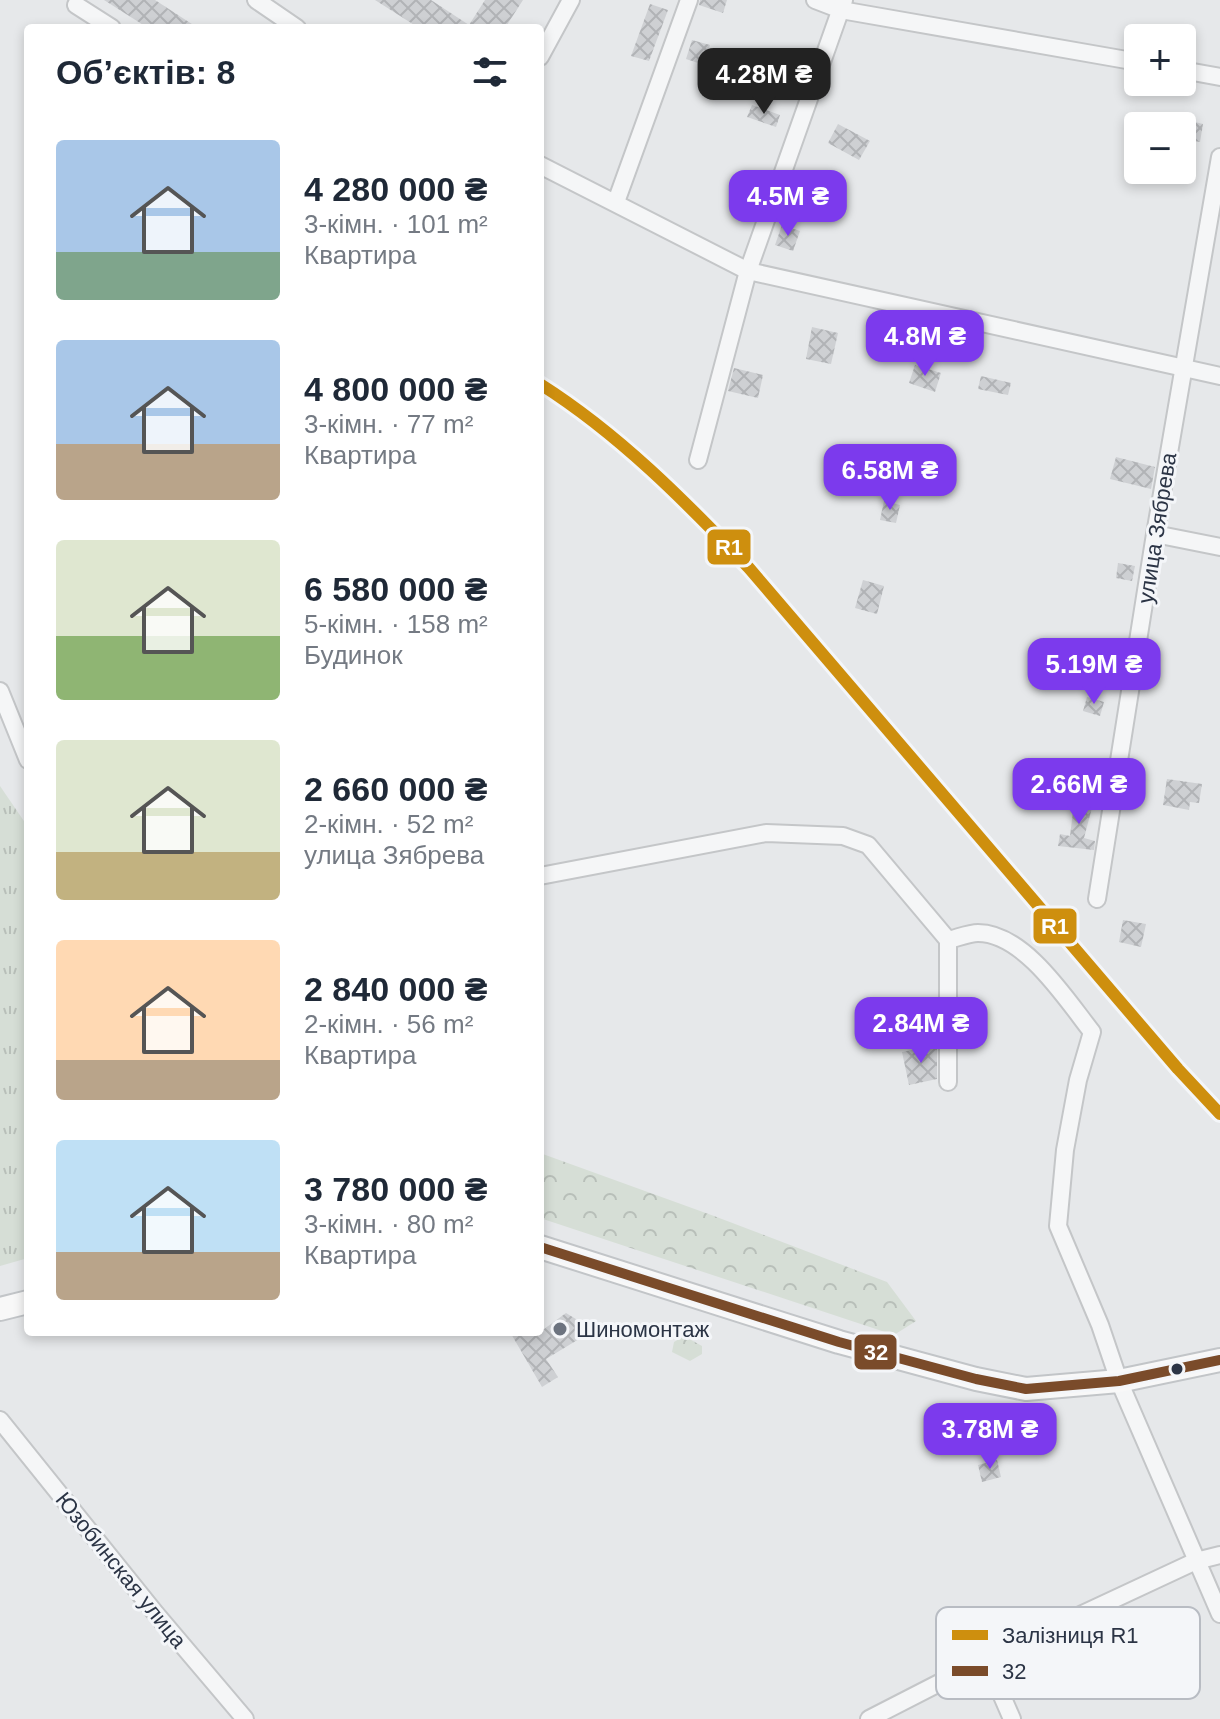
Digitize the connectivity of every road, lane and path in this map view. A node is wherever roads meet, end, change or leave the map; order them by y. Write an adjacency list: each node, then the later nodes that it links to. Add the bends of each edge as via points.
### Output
1 (256, 0): 8 (street)
2 (571, 0): 9 (street)
3 (689, 0): 15 (street)
4 (815, 0): 6 (street)
5 (76, 5): 7 (street)
6 (843, 5): 10 (street); 16 (street)
7 (106, 24)
8 (291, 24)
9 (544, 50)
10 (1124, 59)
11 (1196, 73): 12 (street)
12 (1220, 77)
13 (1220, 157): 17 (street, улица Зябрева)
14 (544, 167): 15 (street)
15 (616, 202): 16 (street)
16 (748, 271): 17 (street); 19 (street)
17 (1183, 368): 18 (street); 20 (street, улица Зябрева)
18 (1220, 376)
19 (698, 460)
20 (1155, 534): 21 (street); 25 (street, улица Зябрева)
21 (1220, 547)
22 (0, 691): 23 (street)
23 (24, 750)
24 (544, 875): 26 (street, via 766,833 843,836 868,845)
25 (1097, 899)
26 (948, 940): 27 (street); 32 (street, via 978,933 1008,940 1050,978 1092,1032 1068,1136 1058,1226)
27 (948, 1082)
28 (544, 1248): 32 (main road, via 839,1342 976,1379 1026,1389)
29 (24, 1303): 30 (main road)
30 (0, 1309)
31 (1220, 1360): 32 (main road)
32 (1119, 1381): 35 (street)
33 (0, 1420): 40 (street, Юзобинская улица)
34 (1220, 1555): 35 (street)
35 (1196, 1561): 36 (street); 37 (street)
36 (1097, 1607)
37 (1220, 1614)
38 (936, 1685): 41 (street)
39 (1003, 1699): 42 (street)
40 (245, 1719)
41 (869, 1719)
42 (1012, 1719)

